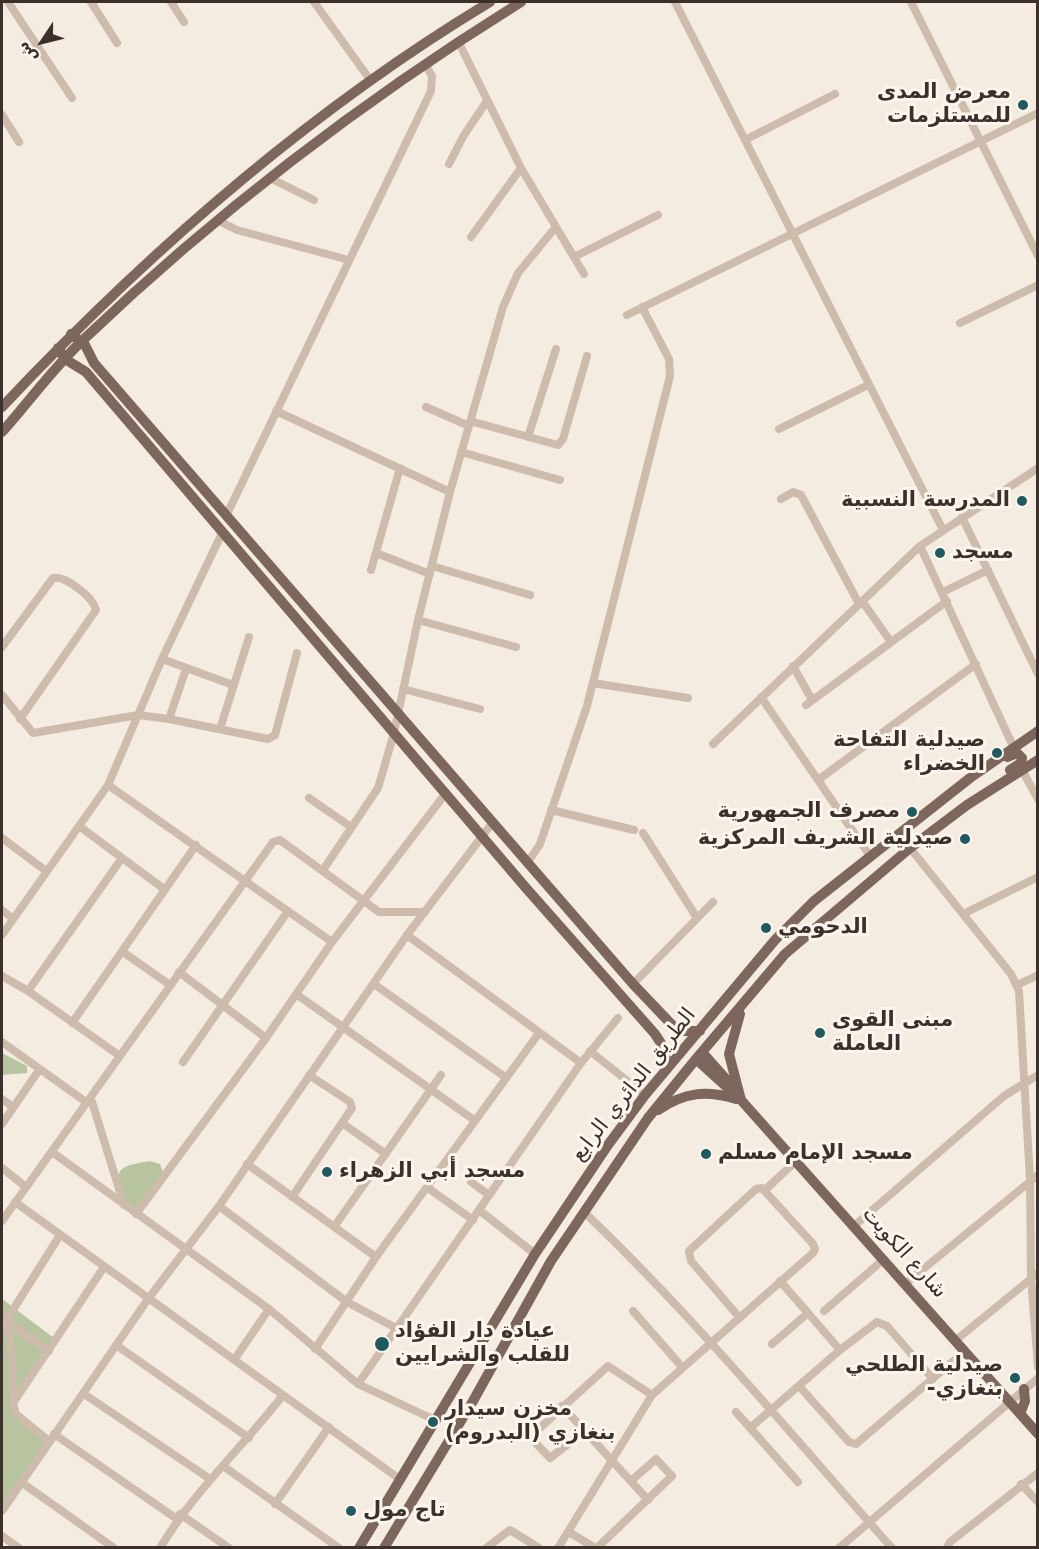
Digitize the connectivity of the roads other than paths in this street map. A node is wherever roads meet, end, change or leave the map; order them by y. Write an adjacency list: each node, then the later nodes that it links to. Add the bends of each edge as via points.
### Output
1 (8, 2): 15 (street)
2 (91, 2): 11 (street)
3 (171, 2): 9 (street)
4 (314, 2): 13 (street)
5 (490, 2): 13 (main road)
6 (521, 2): 10 (main road)
7 (675, 2): 19 (street)
8 (911, 2): 20 (street)
9 (184, 22)
10 (458, 41): 12 (main road); 16 (street)
11 (117, 43)
12 (425, 64): 24 (main road); 33 (street, via 432,76 431,90)
13 (371, 81): 40 (main road, via 267,158)
14 (835, 94): 19 (street)
15 (72, 98)
16 (488, 102): 22 (street); 23 (street)
17 (1038, 112): 20 (street)
18 (2, 115): 21 (street)
19 (745, 140): 29 (street)
20 (980, 141): 29 (street); 31 (street)
21 (19, 142)
22 (449, 164)
23 (520, 168): 28 (street); 30 (street)
24 (270, 178): 25 (street); 27 (main road)
25 (314, 200)
26 (658, 215): 32 (street)
27 (219, 221): 33 (street, via 237,231); 38 (main road)
28 (555, 228): 32 (street); 53 (street, via 512,284)
29 (792, 233): 36 (street); 49 (street)
30 (471, 237)
31 (1038, 256)
32 (574, 257): 34 (street)
33 (349, 260): 52 (street)
34 (584, 274)
35 (1038, 285): 39 (street)
36 (642, 307): 37 (street); 87 (street, via 669,359 670,376)
37 (627, 315)
38 (103, 322): 41 (main road); 46 (main road, via 94,343)
39 (960, 323)
40 (71, 334): 41 (main road); 42 (main road)
41 (81, 341): 45 (main road); 46 (main road)
42 (58, 348): 45 (main road); 50 (main road)
43 (556, 349): 56 (street)
44 (587, 356): 56 (street, via 561,442 555,445)
45 (65, 359): 47 (main road); 48 (main road)
46 (94, 363): 47 (main road); 63 (main road)
47 (86, 372): 48 (main road); 66 (main road)
48 (52, 374): 55 (main road)
49 (868, 385): 54 (street); 65 (street)
50 (2, 407)
51 (426, 407): 53 (street)
52 (276, 411): 58 (street); 63 (street)
53 (469, 423): 56 (street); 57 (street)
54 (779, 429)
55 (2, 432)
56 (528, 437)
57 (461, 452): 60 (street); 61 (street)
58 (400, 468): 61 (street); 68 (street)
59 (1036, 471): 64 (street)
60 (560, 480)
61 (450, 492): 70 (street)
62 (781, 499): 75 (street, via 793,492 801,495)
63 (227, 514): 94 (main road)
64 (962, 517): 65 (street); 71 (street)
65 (943, 530): 67 (street)
66 (222, 533): 82 (street); 100 (main road)
67 (920, 546): 72 (street); 75 (street)
68 (376, 553): 69 (street); 70 (street)
69 (371, 570)
70 (431, 570): 73 (street); 76 (street)
71 (988, 570): 72 (street); 86 (street)
72 (943, 592): 74 (street)
73 (530, 596)
74 (947, 601): 78 (street); 83 (street)
75 (860, 602): 78 (street); 84 (street)
76 (418, 620): 80 (street); 89 (street)
77 (249, 637): 88 (street)
78 (891, 642): 84 (street, via 809,703)
79 (2, 647): 97 (street, via 53,578 61,577 95,605 96,610)
80 (516, 647)
81 (297, 653): 98 (street, via 272,738)
82 (162, 659): 85 (street); 95 (street)
83 (976, 664): 102 (street); 106 (street)
84 (793, 666): 91 (street)
85 (186, 669): 88 (street); 96 (street)
86 (1038, 674)
87 (593, 683): 92 (street); 111 (street)
88 (233, 685): 98 (street)
89 (403, 689): 93 (street); 94 (street)
90 (2, 695): 97 (street)
91 (761, 697): 101 (street); 106 (street)
92 (688, 698)
93 (480, 709)
94 (399, 712): 100 (street); 113 (main road)
95 (138, 716): 96 (street); 97 (street, via 38,733 29,731); 107 (street)
96 (169, 718): 98 (street)
97 (20, 719)
98 (220, 729)
99 (1038, 731): 102 (main road, الطريق الدائري الرابع)
100 (394, 733): 108 (main road); 115 (street, via 378,788)
101 (713, 744)
102 (1013, 746): 105 (main road, الطريق الدائري الرابع)
103 (1038, 760): 104 (main road, الطريق الدائري الرابع)
104 (1022, 770): 110 (street); 112 (main road, الطريق الدائري الرابع)
105 (973, 775): 112 (main road, via 984,773 1015,753 1022,756 1021,763 970,795); 122 (main road, الطريق الدائري الرابع)
106 (818, 780): 122 (street)
107 (108, 785): 114 (street); 120 (street)
108 (446, 793): 118 (main road); 130 (street)
109 (309, 798): 115 (street)
110 (1038, 799)
111 (551, 810): 116 (street); 124 (street, via 540,844)
112 (954, 814): 121 (main road, الطريق الدائري الرابع)
113 (493, 822): 118 (street); 124 (main road)
114 (79, 826): 123 (street); 126 (street)
115 (351, 827): 125 (street)
116 (634, 830)
117 (643, 832): 137 (street)
118 (482, 835): 134 (street); 165 (main road, via 655,1034 664,1048)
119 (2, 838): 126 (street)
120 (196, 845): 128 (street); 129 (street)
121 (910, 848): 135 (street); 152 (main road, الطريق الدائري الرابع, via 786,954)
122 (870, 856): 156 (main road, الطريق الدائري الرابع, via 834,883 783,931)
123 (122, 858): 129 (street); 149 (street)
124 (528, 862): 146 (main road)
125 (322, 870): 128 (street, via 276,839); 130 (street)
126 (46, 871): 136 (street)
127 (1038, 877): 135 (street)
128 (244, 881): 133 (street); 142 (street)
129 (164, 889): 141 (street)
130 (364, 901): 134 (street, via 384,913); 140 (street)
131 (712, 902): 137 (street)
132 (2, 910): 136 (street)
133 (288, 911): 140 (street); 151 (street)
134 (425, 912): 139 (street)
135 (963, 914): 147 (street)
136 (12, 918): 138 (street)
137 (697, 918): 146 (street)
138 (2, 935)
139 (407, 935): 145 (street); 157 (street)
140 (332, 942): 150 (street)
141 (123, 952): 148 (street); 154 (street)
142 (179, 972): 148 (street); 151 (street)
143 (1038, 975): 147 (street)
144 (2, 976): 149 (street)
145 (374, 984): 155 (street); 170 (street)
146 (633, 984): 156 (main road, via 674,1027)
147 (1017, 985): 171 (street)
148 (170, 986): 161 (street)
149 (28, 991): 154 (street)
150 (296, 994): 155 (street); 158 (street)
151 (222, 1005): 158 (street); 163 (street)
152 (743, 1006): 162 (main road, الطريق الدائري الرابع); 175 (main road, via 729,1054)
153 (618, 1018): 160 (street)
154 (72, 1023): 161 (street)
155 (343, 1029): 167 (street); 172 (street)
156 (700, 1031): 165 (main road, الطريق الدائري الرابع)
157 (539, 1033): 164 (street); 170 (street)
158 (266, 1038): 199 (street)
159 (2, 1042): 166 (street)
160 (590, 1051): 164 (street); 173 (street)
161 (120, 1056): 176 (street)
162 (699, 1056): 175 (main road, شارع الكويت); 178 (main road, الطريق الدائري الرابع)
163 (183, 1062)
164 (581, 1063): 192 (street)
165 (668, 1069): 173 (main road, الطريق الدائري الرابع)
166 (39, 1070): 176 (street); 177 (street)
167 (309, 1075): 180 (street, via 352,1104); 185 (street)
168 (441, 1075): 172 (street)
169 (1038, 1075): 171 (street)
170 (505, 1077): 179 (street)
171 (1024, 1082): 187 (street); 202 (street)
172 (430, 1091): 179 (street); 183 (street)
173 (645, 1095): 206 (main road, الطريق الدائري الرابع)
174 (2, 1099): 177 (street)
175 (741, 1100): 178 (main road, via 706,1092 690,1094); 184 (main road, شارع الكويت)
176 (86, 1102): 182 (street); 195 (street, via 94,1106)
177 (13, 1107): 181 (street)
178 (648, 1118): 198 (main road, الطريق الدائري الرابع)
179 (474, 1120): 190 (street)
180 (342, 1123): 183 (street); 193 (street)
181 (2, 1124)
182 (52, 1152): 189 (street); 195 (street)
183 (386, 1154): 203 (street)
184 (796, 1161): 191 (street); 202 (main road, شارع الكويت)
185 (247, 1164): 193 (street); 196 (street)
186 (2, 1167): 189 (street)
187 (1034, 1177): 210 (street); 212 (street)
188 (471, 1182): 192 (street)
189 (26, 1187): 194 (street)
190 (428, 1188): 200 (street); 207 (street)
191 (765, 1190): 211 (street, via 815,1249); 219 (street, via 756,1189 688,1251 691,1261)
192 (489, 1195): 197 (street)
193 (292, 1197): 203 (street)
194 (15, 1202): 201 (street); 204 (street)
195 (124, 1205): 199 (street)
196 (219, 1206): 205 (street); 214 (street)
197 (479, 1210): 200 (street); 206 (street)
198 (584, 1212): 223 (street, via 640,1265); 243 (main road, الطريق الدائري الرابع, via 551,1261)
199 (136, 1214): 205 (street)
200 (473, 1220): 221 (street)
201 (2, 1221)
202 (854, 1226): 208 (main road, شارع الكويت)
203 (334, 1227): 207 (street)
204 (60, 1235): 209 (street); 220 (street)
205 (186, 1249): 213 (street); 215 (street)
206 (535, 1254): 237 (main road, الطريق الدائري الرابع)
207 (376, 1257): 214 (street)
208 (884, 1259): 212 (main road, شارع الكويت); 217 (street)
209 (104, 1268): 213 (street); 228 (street)
210 (1034, 1275): 222 (street); 232 (street)
211 (780, 1281): 218 (street); 219 (street)
212 (905, 1284): 222 (main road, شارع الكويت)
213 (148, 1299): 225 (street); 230 (street)
214 (347, 1302): 221 (street); 226 (street)
215 (269, 1309): 226 (street); 230 (street)
216 (633, 1311): 231 (street)
217 (824, 1311)
218 (808, 1313): 224 (street); 227 (street)
219 (739, 1317): 223 (street)
220 (4, 1319): 228 (street); 242 (street, via 13,1346)
221 (398, 1329): 235 (street)
222 (956, 1340): 229 (main road, شارع الكويت)
223 (711, 1342): 231 (street); 246 (street)
224 (772, 1344)
225 (116, 1345): 239 (street); 256 (street)
226 (315, 1349): 235 (street)
227 (840, 1350): 234 (street, via 870,1326 882,1323); 236 (street)
228 (49, 1351): 242 (street)
229 (965, 1351): 234 (street); 244 (main road, شارع الكويت)
230 (234, 1360): 240 (street)
231 (682, 1367): 241 (street)
232 (1038, 1367)
233 (1038, 1378): 238 (street)
234 (933, 1379): 236 (street, via 856,1444 849,1442)
235 (358, 1384): 249 (street)
236 (799, 1386): 246 (street)
237 (456, 1389): 243 (main road); 249 (main road, الطريق الدائري الرابع)
238 (1024, 1389): 244 (street); 248 (main road)
239 (84, 1394): 255 (street); 260 (street)
240 (283, 1395): 250 (street); 256 (street)
241 (652, 1395): 245 (street, via 608,1366); 257 (street)
242 (14, 1401): 255 (street, via 16,1414)
243 (474, 1401): 251 (main road, الطريق الدائري الرابع)
244 (1010, 1401): 248 (main road, شارع الكويت); 271 (street)
245 (562, 1406): 253 (street); 253 (street, via 532,1433 531,1440 552,1458)
246 (770, 1410): 252 (street); 271 (street)
247 (736, 1412): 252 (street)
248 (1020, 1414): 254 (main road, شارع الكويت)
249 (437, 1419): 251 (main road, via 449,1420); 261 (main road, الطريق الدائري الرابع)
250 (329, 1427): 261 (street); 268 (street)
251 (457, 1428): 280 (main road, الطريق الدائري الرابع)
252 (750, 1428): 264 (street)
253 (585, 1431): 257 (street)
254 (1038, 1434)
255 (51, 1437): 263 (street); 270 (street)
256 (249, 1438): 258 (street)
257 (611, 1458): 262 (street); 272 (street)
258 (223, 1466): 260 (street); 268 (street)
259 (1038, 1473): 265 (street)
260 (210, 1479): 270 (street)
261 (401, 1480): 279 (main road, الطريق الدائري الرابع)
262 (632, 1480): 266 (street); 266 (street, via 656,1459 671,1473 670,1479)
263 (21, 1482): 269 (street); 276 (street)
264 (798, 1482)
265 (1021, 1484): 267 (street); 287 (street)
266 (648, 1500): 284 (street)
267 (1038, 1502)
268 (274, 1504): 278 (street)
269 (2, 1511)
270 (178, 1517): 274 (street); 277 (street)
271 (869, 1522): 285 (street); 286 (street)
272 (569, 1532): 283 (street); 284 (street)
273 (2, 1536): 275 (street)
274 (227, 1547)
275 (19, 1548)
276 (114, 1548)
277 (159, 1548)
278 (339, 1548)
279 (359, 1548)
280 (384, 1548)
281 (486, 1548): 282 (street, via 510,1530)
282 (539, 1548)
283 (558, 1548)
284 (596, 1548)
285 (839, 1548)
286 (892, 1548)
287 (947, 1548)

